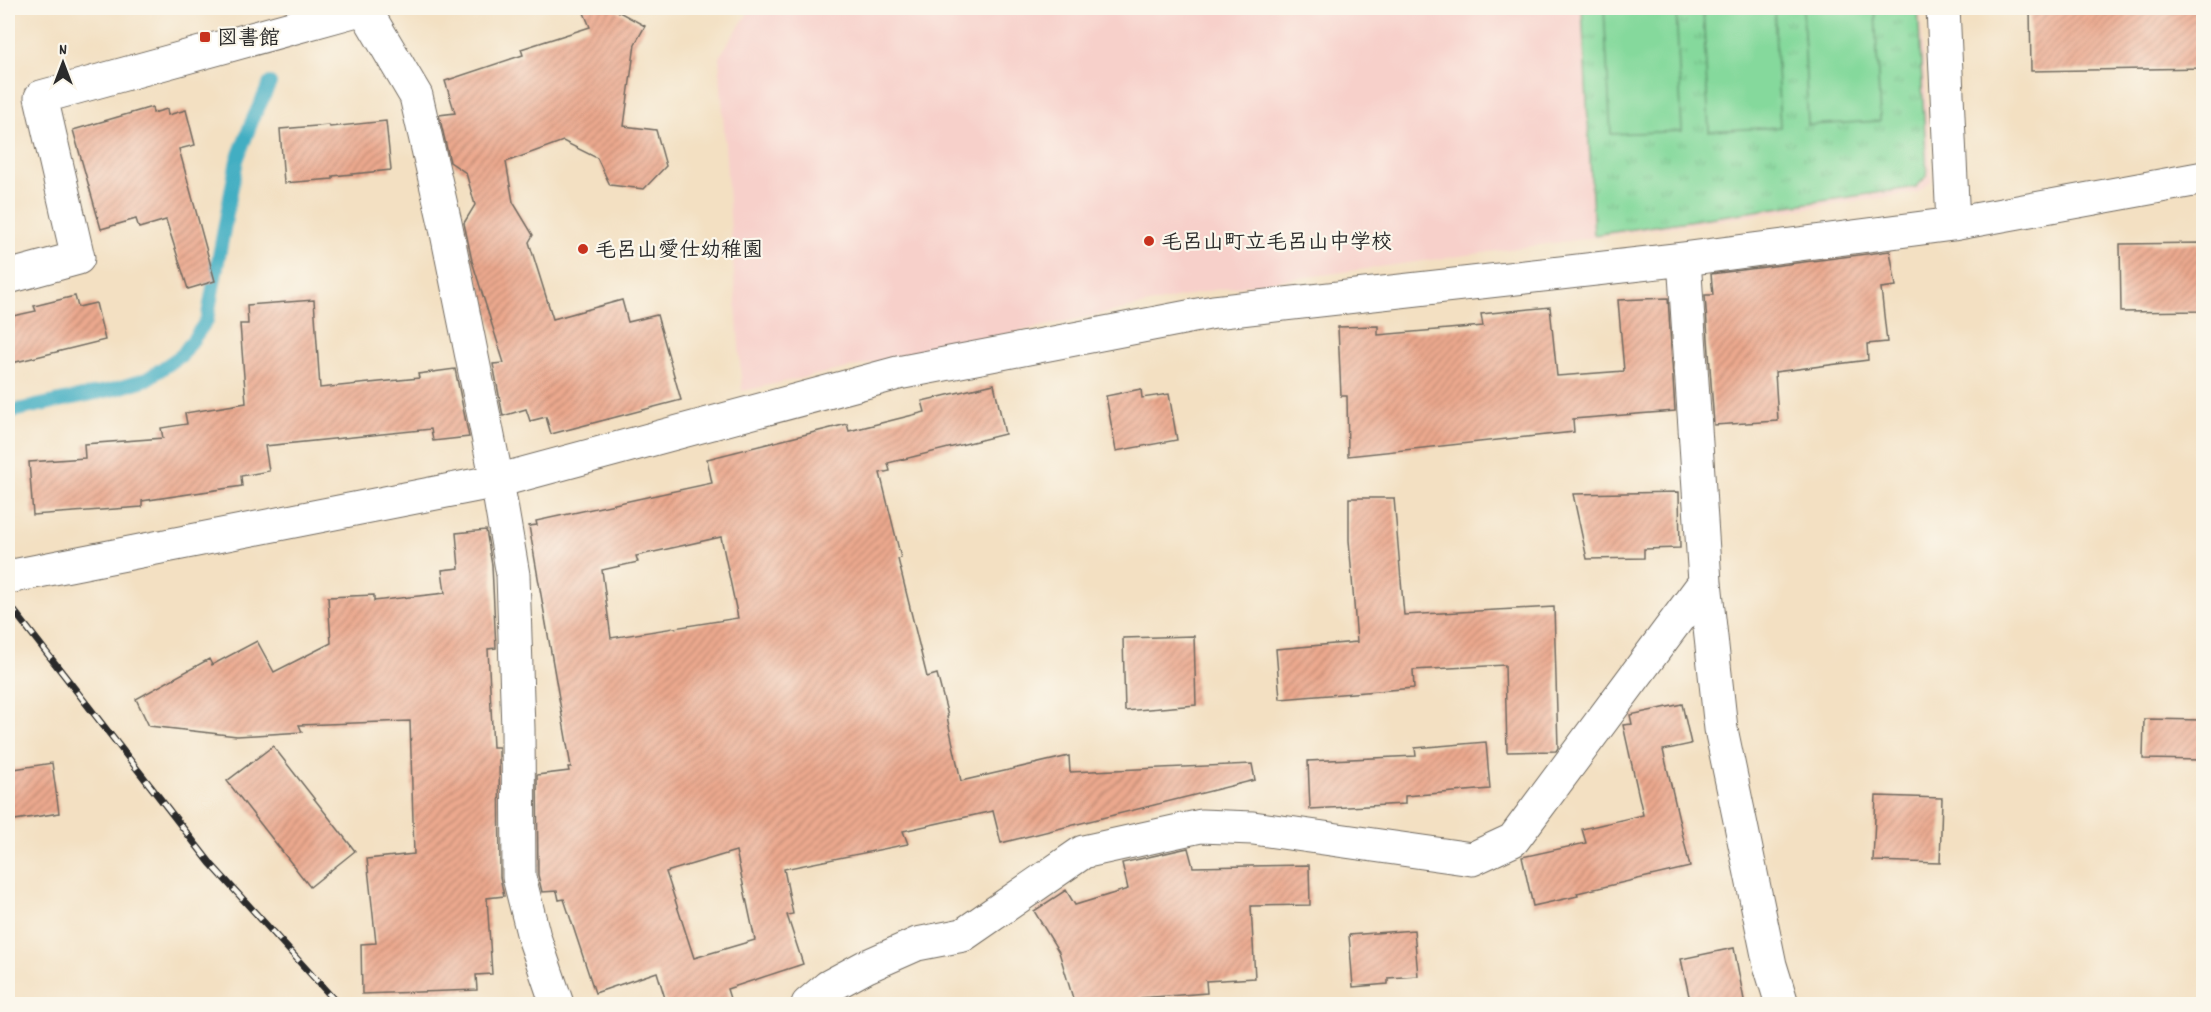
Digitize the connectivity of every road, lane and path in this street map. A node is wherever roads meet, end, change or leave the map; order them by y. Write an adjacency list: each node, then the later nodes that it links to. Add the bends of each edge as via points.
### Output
1 (364, 8): 6 (street, via 41,97 78,258); 7 (street, via 416,96)
2 (1942, 8): 4 (street)
3 (2204, 178): 4 (street)
4 (1953, 224): 5 (street)
5 (1684, 259): 7 (street, via 1202,315 898,373); 9 (street)
6 (8, 278)
7 (497, 481): 8 (street); 10 (street, via 513,575 519,877)
8 (8, 577)
9 (1705, 582): 11 (street, via 1513,840 1472,859 1252,828 1201,826 1083,852 963,934 917,945 876,963 828,987); 12 (street, via 1721,729 1770,965)
10 (557, 1005)
11 (808, 1005)
12 (1782, 1005)

